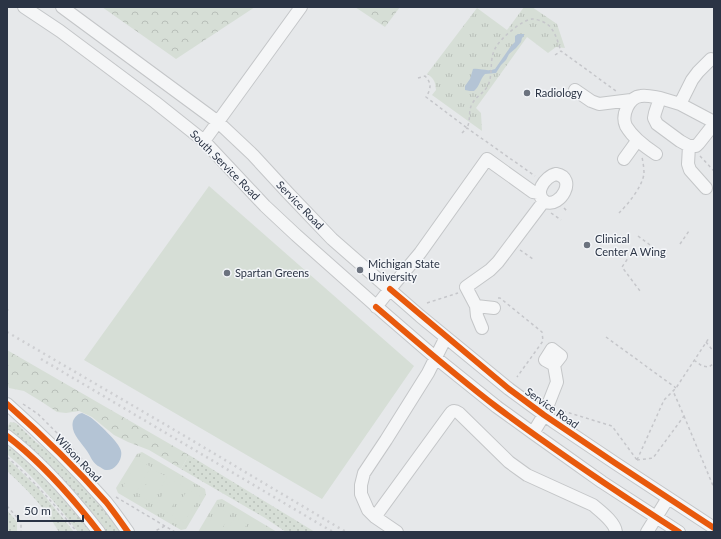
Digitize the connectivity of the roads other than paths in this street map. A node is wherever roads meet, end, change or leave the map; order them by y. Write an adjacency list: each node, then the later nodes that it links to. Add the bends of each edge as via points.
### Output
1 (24, 7): 4 (street, South Service Road)
2 (301, 7): 12 (street)
3 (68, 10): 4 (street); 6 (street, Service Road)
4 (60, 31): 10 (street, South Service Road)
5 (711, 59): 11 (street, via 692,80)
6 (167, 85): 10 (street); 12 (street, Service Road)
7 (575, 90): 9 (street, via 599,104)
8 (660, 98): 9 (street, via 642,96); 11 (street); 16 (street, via 654,118 657,124)
9 (631, 100): 15 (street, via 624,117 626,125)
10 (155, 102): 14 (street, South Service Road)
11 (680, 104): 13 (street)
12 (218, 122): 14 (street); 20 (street, Service Road, via 253,155 332,239)
13 (714, 123): 16 (street, via 696,146)
14 (204, 141): 22 (street, South Service Road, via 265,206)
15 (637, 141): 17 (street); 18 (street)
16 (689, 146): 19 (street, via 690,170)
17 (656, 154)
18 (624, 160)
19 (706, 188)
20 (390, 289): 21 (street, via 420,253 487,159 533,192 543,192 498,262 466,287); 22 (street); 25 (street, Service Road)
21 (476, 306): 23 (street); 24 (street)
22 (376, 307): 26 (street)
23 (494, 308)
24 (482, 328)
25 (446, 337): 26 (street); 29 (street, Service Road)
26 (436, 358): 31 (street); 35 (street, via 364,473 361,494 368,510)
27 (554, 365): 29 (street, via 557,382)
28 (7, 404): 33 (street, Wilson Road)
29 (544, 415): 31 (street); 34 (street, Service Road)
30 (7, 416): 33 (street, via 16,418 43,442)
31 (532, 433): 36 (street)
32 (7, 436): 38 (street, via 52,477)
33 (59, 452): 39 (street, Wilson Road, via 107,503)
34 (668, 498): 36 (street); 37 (street, Service Road)
35 (375, 517): 40 (street); 41 (street, via 444,421 452,412 457,411 509,462 527,475 592,505 614,526)
36 (656, 518): 42 (street); 43 (street)
37 (714, 528)
38 (99, 532)
39 (128, 532)
40 (397, 532)
41 (616, 532)
42 (647, 532)
43 (679, 532)

